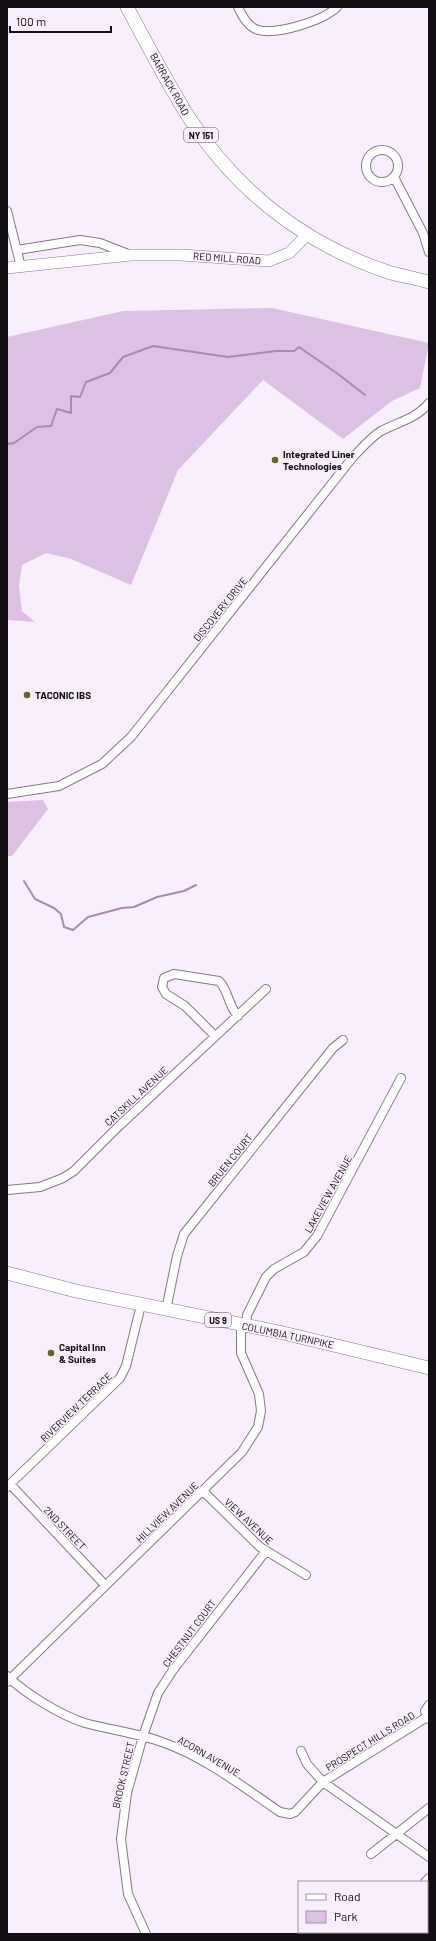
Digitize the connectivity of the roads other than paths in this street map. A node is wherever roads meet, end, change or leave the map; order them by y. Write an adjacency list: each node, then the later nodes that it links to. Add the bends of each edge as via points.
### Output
1 (128, 7): 6 (main road, BARRACK ROAD / NY 151, via 185,112 223,164 260,201)
2 (238, 7): 3 (street, via 248,24 257,30 273,32 321,18)
3 (337, 7)
4 (394, 177): 4 (street, via 398,162 392,153 376,151 368,158 366,168 375,181 385,182); 8 (street, via 423,234)
5 (7, 211): 7 (street)
6 (307, 236): 9 (street, RED MILL ROAD, via 289,253 269,261 180,255); 12 (main road, NY 151, via 382,270)
7 (17, 250): 9 (street, via 80,240 108,245); 10 (street)
8 (429, 252)
9 (131, 255): 10 (street, RED MILL ROAD)
10 (21, 267): 11 (street, RED MILL ROAD)
11 (7, 268)
12 (429, 282)
13 (429, 403): 14 (street, DISCOVERY DRIVE, via 414,417 370,438 131,737 102,764 59,786)
14 (7, 794)
15 (266, 989): 16 (street, CATSKILL AVENUE)
16 (238, 1016): 17 (street, CATSKILL AVENUE); 17 (street, via 234,1012 227,991 219,981 174,974 164,978 162,987 166,994 185,1006)
17 (215, 1036): 20 (street, CATSKILL AVENUE, via 74,1171 40,1187)
18 (343, 1040): 23 (street, BRUEN COURT, via 333,1048 184,1234)
19 (401, 1078): 24 (street, LAKEVIEW AVENUE, via 317,1236 304,1252 274,1269 266,1277 247,1315)
20 (7, 1190)
21 (7, 1273): 22 (main road, COLUMBIA TURNPIKE / US 9, via 61,1288)
22 (141, 1305): 23 (main road, COLUMBIA TURNPIKE / US 9); 26 (street, RIVERVIEW TERRACE, via 126,1366 120,1378)
23 (166, 1310): 24 (main road, COLUMBIA TURNPIKE / US 9)
24 (246, 1325): 25 (main road, COLUMBIA TURNPIKE / US 9); 27 (street, HILLVIEW AVENUE, via 239,1339 241,1353 261,1401 260,1421 242,1452)
25 (429, 1368)
26 (8, 1486): 30 (street, 2ND STREET)
27 (203, 1491): 28 (street, VIEW AVENUE); 30 (street, HILLVIEW AVENUE)
28 (266, 1551): 29 (street, VIEW AVENUE); 34 (street, CHESTNUT COURT, via 173,1670 158,1693)
29 (306, 1575)
30 (105, 1585): 31 (street, HILLVIEW AVENUE)
31 (8, 1679): 34 (street, ACORN AVENUE, via 63,1714 84,1722)
32 (429, 1705): 33 (street, PROSPECT HILLS ROAD, via 425,1712)
33 (428, 1718): 36 (street, PROSPECT HILLS ROAD)
34 (142, 1736): 36 (street, ACORN AVENUE, via 183,1750 280,1812 295,1812); 41 (street, BROOK STREET, via 127,1793 120,1838 128,1894)
35 (302, 1751): 36 (street, via 307,1764)
36 (324, 1782): 38 (street)
37 (429, 1808): 38 (street)
38 (397, 1834): 39 (street); 40 (street)
39 (371, 1854)
40 (429, 1857)
41 (146, 1934)

